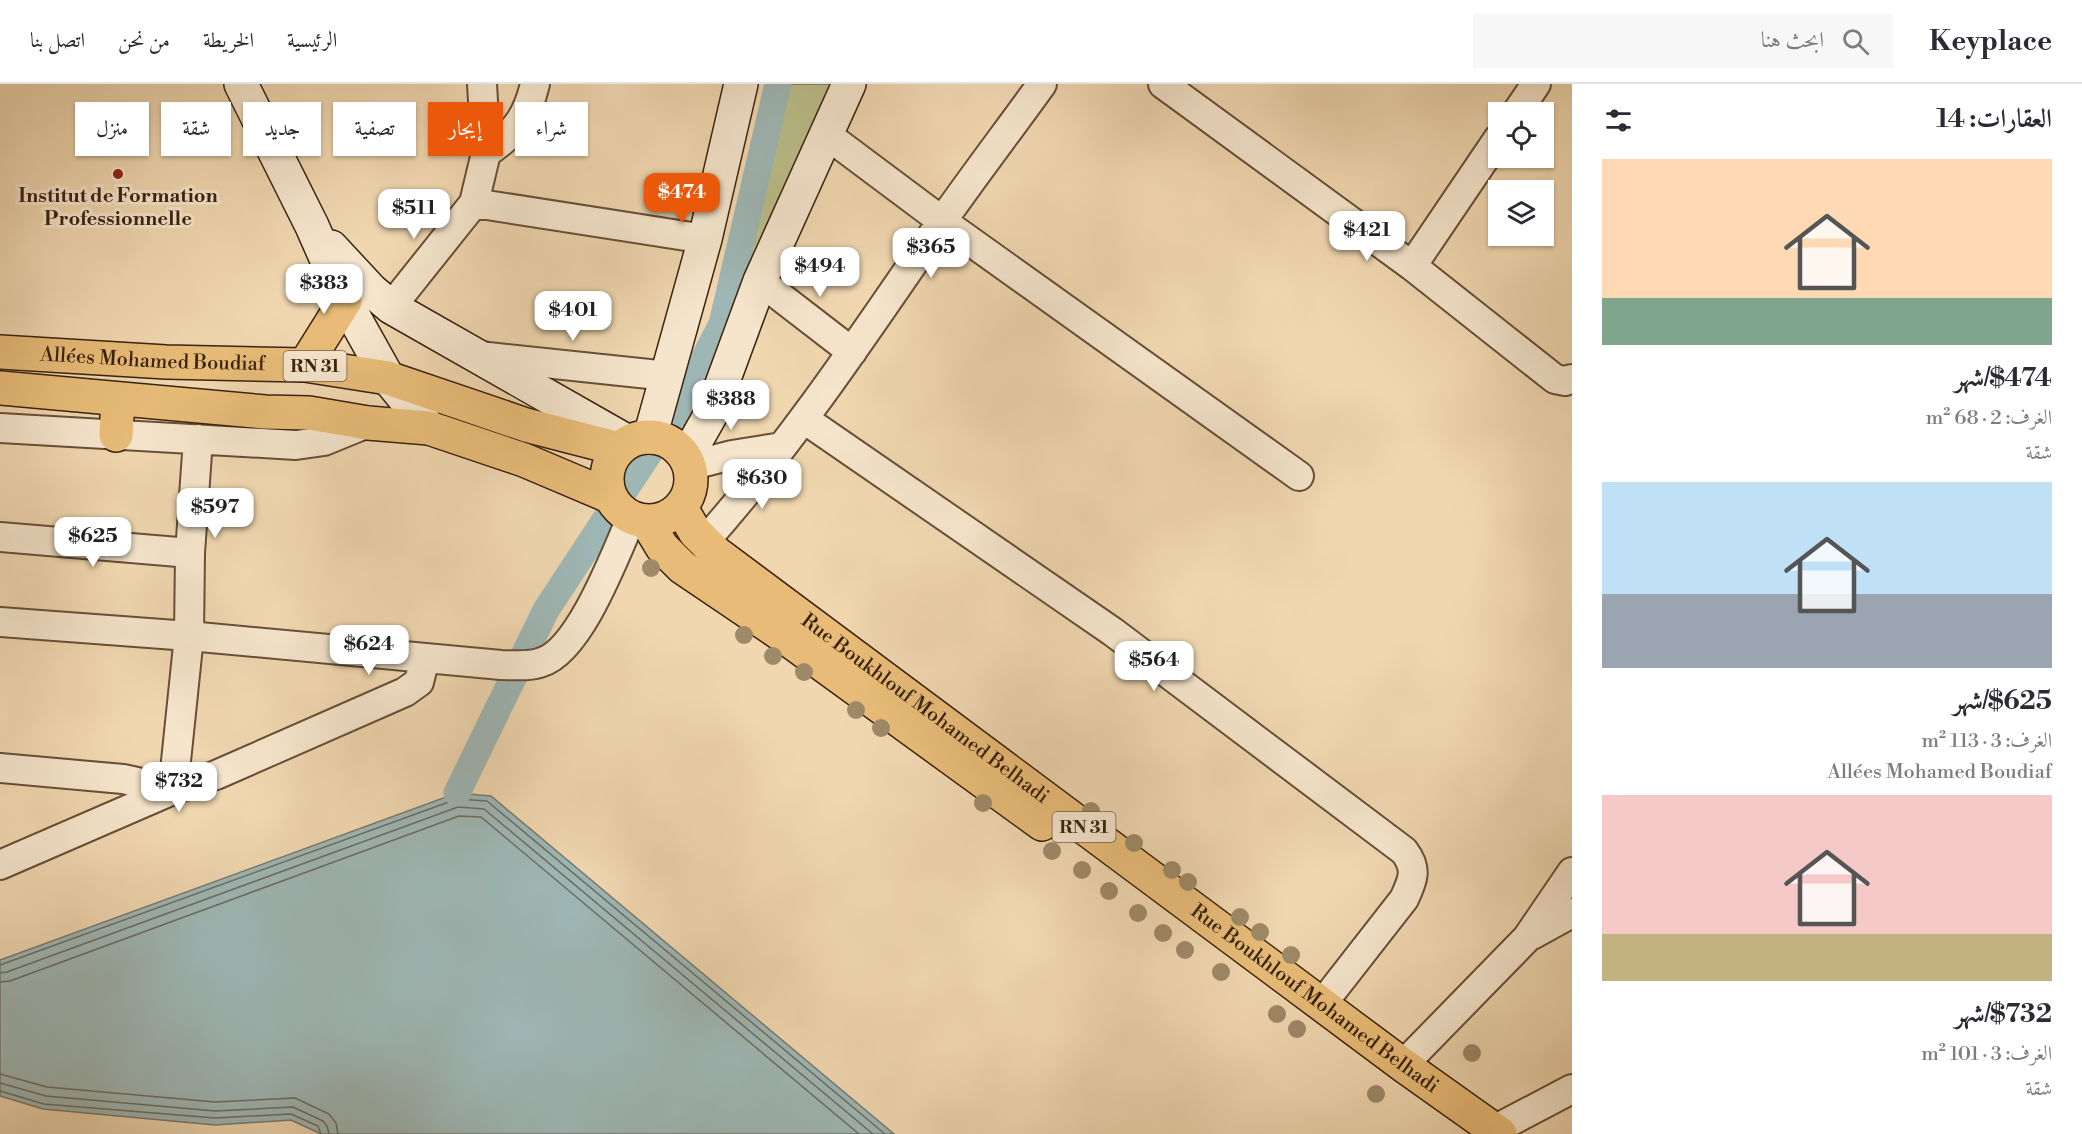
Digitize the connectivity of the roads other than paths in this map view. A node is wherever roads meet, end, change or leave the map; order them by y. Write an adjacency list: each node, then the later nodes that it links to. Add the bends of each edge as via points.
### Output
1 (241, 84): 17 (main road)
2 (482, 84): 9 (street)
3 (535, 84): 12 (street, via 526,111)
4 (741, 84): 18 (main road)
5 (849, 84): 11 (main road)
6 (1042, 84): 16 (street)
7 (1163, 84): 19 (street)
8 (1536, 84): 10 (street)
9 (483, 102)
10 (1524, 102)
11 (827, 135): 16 (street); 20 (main road)
12 (503, 142)
13 (1488, 154): 19 (street)
14 (485, 156): 15 (street)
15 (474, 203): 18 (street); 22 (street)
16 (942, 221): 24 (street); 41 (street)
17 (312, 226): 21 (main road); 22 (main road)
18 (705, 239): 27 (main road)
19 (1412, 266): 29 (street, via 1555,379)
20 (760, 281): 24 (street); 40 (main road, via 711,414)
21 (345, 301): 26 (main road); 28 (main road)
22 (391, 307): 25 (main road)
23 (0, 352): 26 (main road, Allées Mohamed Boudiaf / RN 31)
24 (852, 352): 32 (street)
25 (473, 355): 27 (street); 38 (main road)
26 (304, 365): 28 (main road, Allées Mohamed Boudiaf / RN 31)
27 (668, 376): 38 (main road)
28 (388, 378): 35 (main road); 38 (main road, Allées Mohamed Boudiaf / RN 31, via 525,425)
29 (1572, 379)
30 (0, 388): 31 (main road, Allées Mohamed Boudiaf)
31 (118, 399): 33 (main road, Allées Mohamed Boudiaf, via 309,413); 36 (main road)
32 (804, 419): 39 (street); 57 (street, via 1113,632 1404,851 1413,870 1404,899)
33 (368, 423): 35 (main road, Allées Mohamed Boudiaf); 37 (street, via 308,444)
34 (0, 428): 36 (street)
35 (429, 428): 42 (main road, Allées Mohamed Boudiaf, via 524,460)
36 (116, 435): 37 (street)
37 (198, 439): 47 (street)
38 (632, 442): 40 (main road, via 664,440 677,447); 42 (main road, via 609,463)
39 (782, 447): 40 (street); 46 (street)
40 (688, 462): 43 (main road, via 691,481)
41 (1299, 476)
42 (609, 496): 44 (main road, via 617,509)
43 (681, 508): 44 (main road, via 666,519); 46 (main road, Rue Boukhlouf Mohamed Belhadi / RN 31)
44 (639, 521): 50 (street, via 575,633 555,655 541,663 501,665); 60 (main road, Rue Boukhlouf Mohamed Belhadi / RN 31, via 682,567)
45 (0, 537): 47 (street)
46 (704, 542): 57 (main road, Rue Boukhlouf Mohamed Belhadi / RN 31)
47 (190, 554): 49 (street)
48 (0, 622): 49 (street)
49 (189, 636): 50 (street); 52 (street)
50 (425, 658): 52 (street, via 419,681 405,692)
51 (0, 768): 52 (street, via 123,779)
52 (173, 790): 53 (street)
53 (0, 865)
54 (1572, 872): 56 (street)
55 (1572, 913): 56 (street)
56 (1527, 938): 58 (street)
57 (1322, 1004): 58 (main road, Rue Boukhlouf Mohamed Belhadi / RN 31)
58 (1403, 1065): 60 (main road, Rue Boukhlouf Mohamed Belhadi / RN 31)
59 (1572, 1089): 60 (street)
60 (1486, 1133)

